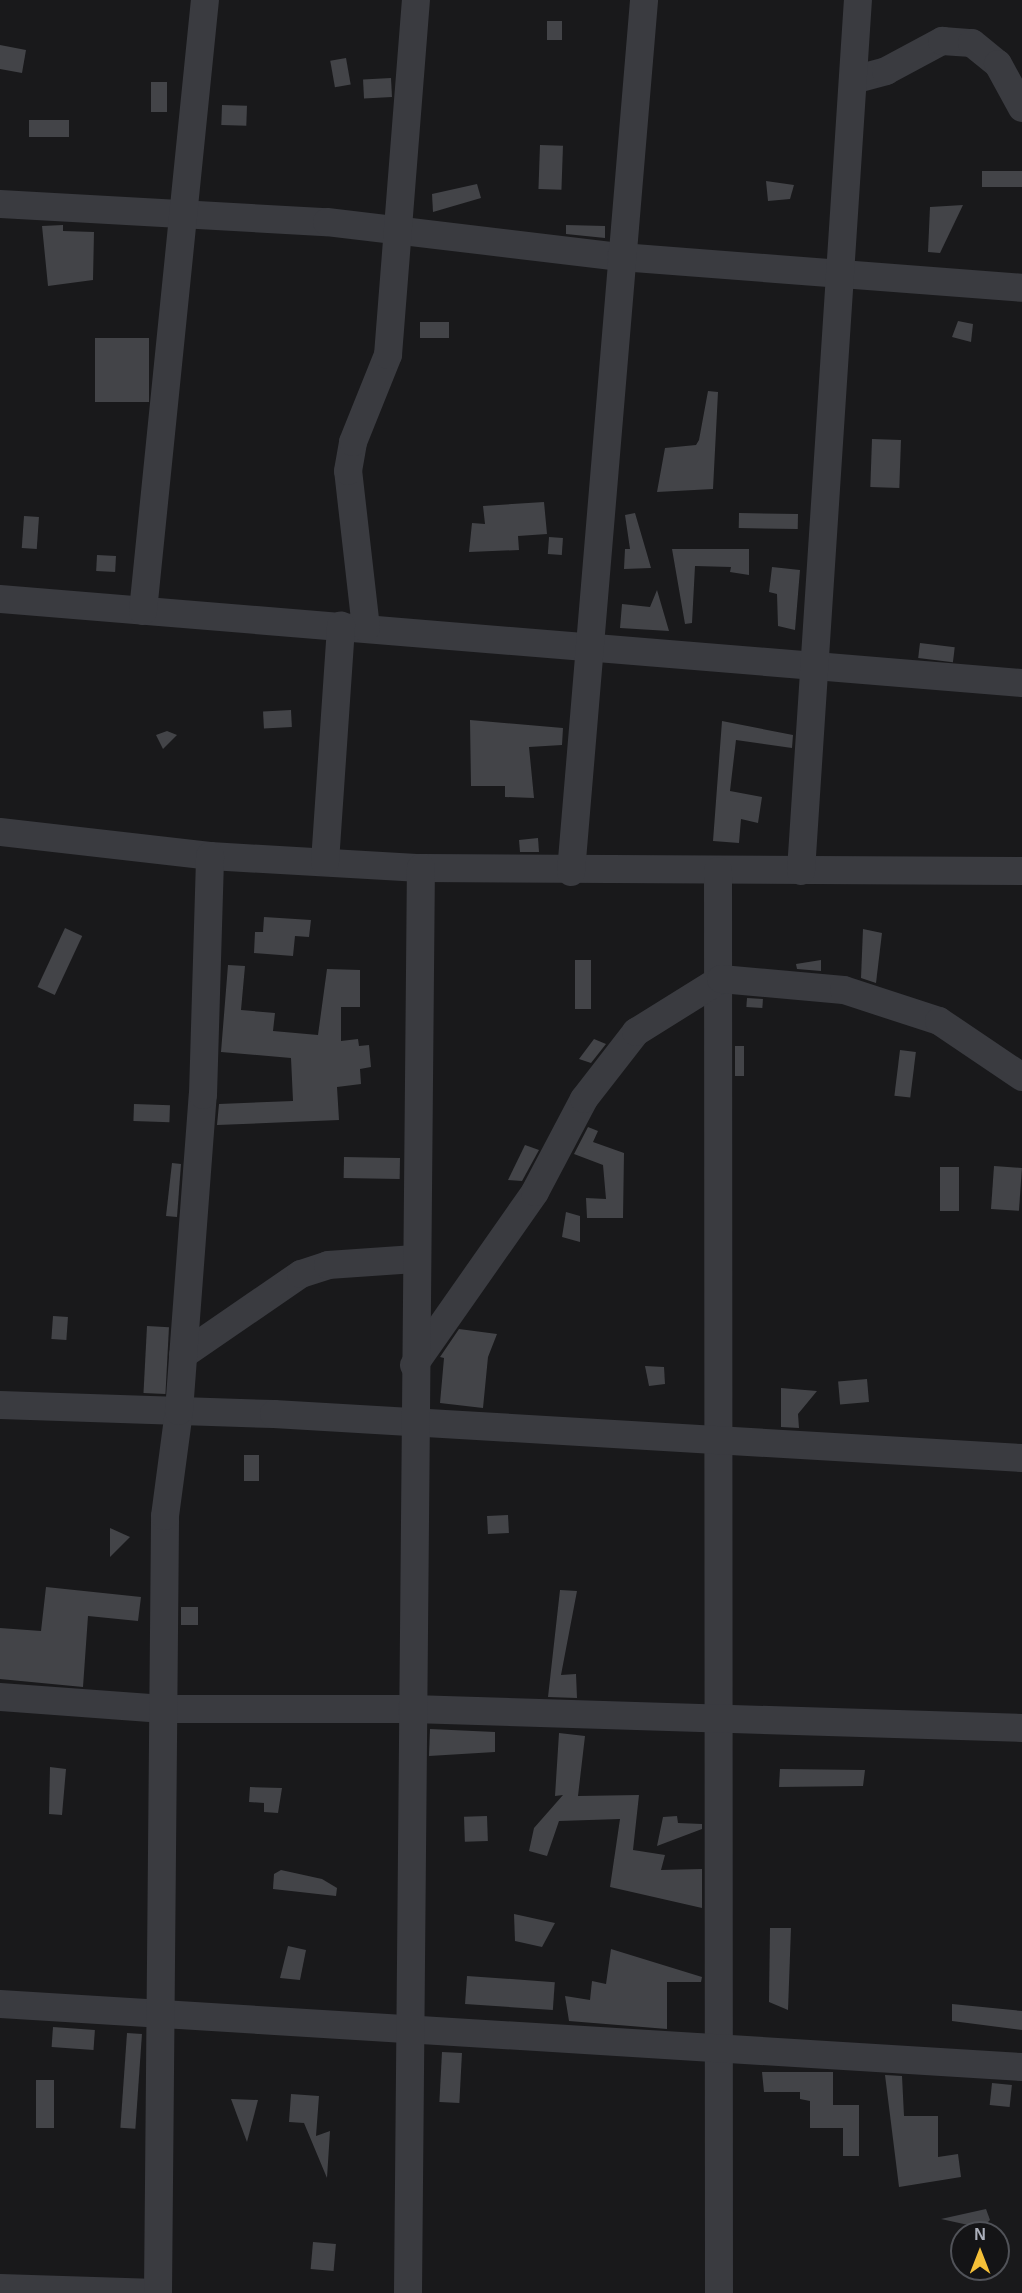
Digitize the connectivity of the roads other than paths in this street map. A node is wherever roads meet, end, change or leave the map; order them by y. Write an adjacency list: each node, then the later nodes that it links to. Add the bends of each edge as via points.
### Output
1 (205, 0): 8 (street)
2 (416, 0): 9 (street)
3 (644, 0): 10 (street)
4 (858, 0): 5 (street)
5 (853, 80): 6 (street, via 886,71 942,41 972,43 998,64); 11 (street)
6 (1022, 108)
7 (0, 204): 8 (street)
8 (181, 218): 9 (street, via 286,219); 14 (street)
9 (396, 232): 10 (street); 15 (street, via 388,355 353,442 348,471)
10 (621, 256): 11 (street); 16 (street)
11 (840, 272): 12 (street); 17 (street)
12 (1022, 288)
13 (0, 600): 14 (street)
14 (143, 610): 15 (street)
15 (354, 627): 16 (street); 21 (street)
16 (591, 650): 17 (street); 26 (street)
17 (816, 669): 18 (street); 24 (street)
18 (1022, 683)
19 (0, 832): 20 (street)
20 (210, 856): 21 (street); 30 (street, via 202,1095)
21 (325, 862): 22 (street)
22 (421, 868): 26 (street); 29 (street)
23 (718, 871): 24 (street); 26 (street); 27 (street)
24 (801, 871): 25 (street)
25 (1022, 871)
26 (571, 872)
27 (721, 979): 28 (street, via 844,990 939,1021); 31 (street, via 636,1032 584,1099 535,1192); 35 (street)
28 (1022, 1077)
29 (416, 1259): 30 (street, via 328,1265 301,1274); 31 (street)
30 (183, 1355): 33 (street)
31 (414, 1365): 34 (street)
32 (0, 1405): 33 (street)
33 (179, 1411): 34 (street); 38 (street, via 165,1516)
34 (414, 1422): 35 (street); 39 (street)
35 (721, 1442): 36 (street); 40 (street)
36 (1022, 1458)
37 (0, 1696): 38 (street)
38 (164, 1709): 39 (street); 43 (street)
39 (412, 1709): 40 (street); 44 (street)
40 (720, 1717): 41 (street); 45 (street)
41 (1022, 1728)
42 (0, 2004): 43 (street)
43 (159, 2010): 44 (street); 48 (street)
44 (410, 2029): 45 (street); 49 (street)
45 (719, 2047): 46 (street); 50 (street)
46 (1022, 2067)
47 (0, 2288): 48 (street)
48 (157, 2293)
49 (408, 2293)
50 (719, 2293)

